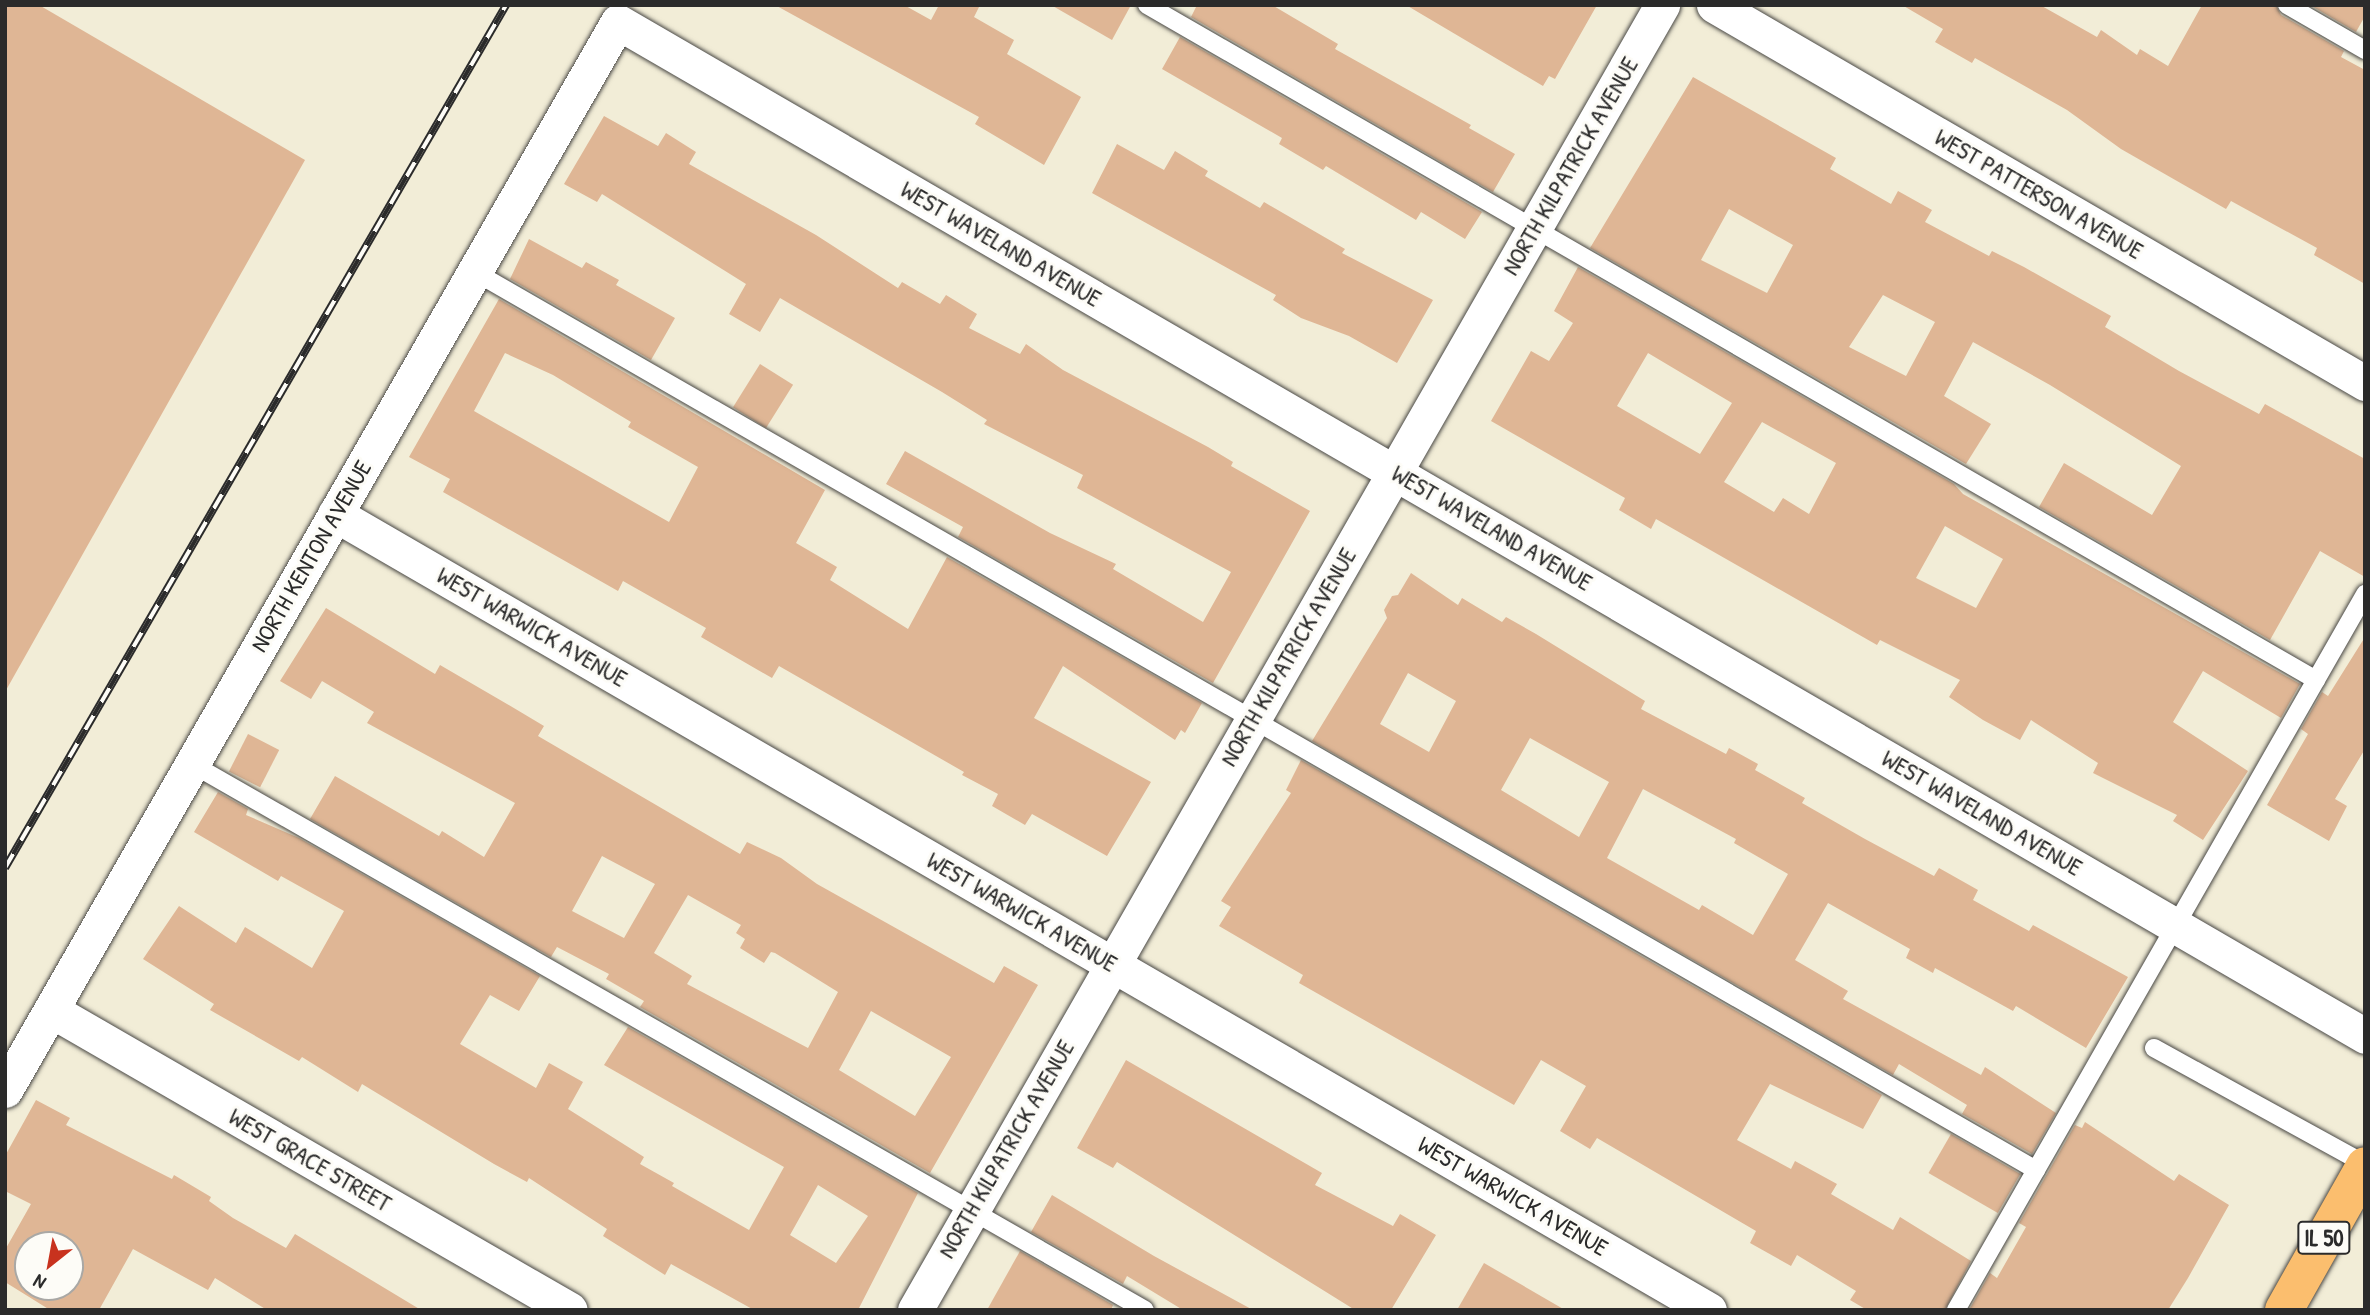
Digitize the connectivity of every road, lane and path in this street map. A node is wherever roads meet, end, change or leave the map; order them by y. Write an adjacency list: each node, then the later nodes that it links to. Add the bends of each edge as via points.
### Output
1 (1147, 5): 7 (lane)
2 (1662, 5): 7 (street, NORTH KILPATRICK AVENUE)
3 (1714, 5): 9 (street, WEST PATTERSON AVENUE)
4 (2287, 5): 6 (lane)
5 (618, 22): 8 (street, NORTH KENTON AVENUE); 10 (street, WEST WAVELAND AVENUE)
6 (2365, 50)
7 (1534, 229): 10 (street, NORTH KILPATRICK AVENUE); 13 (lane)
8 (475, 272): 11 (street, NORTH KENTON AVENUE); 14 (lane)
9 (2365, 383)
10 (1395, 472): 14 (street, NORTH KILPATRICK AVENUE); 16 (street, WEST WAVELAND AVENUE)
11 (335, 514): 15 (street, NORTH KENTON AVENUE); 17 (street, WEST WARWICK AVENUE)
12 (2365, 594): 13 (lane)
13 (2316, 680): 16 (lane)
14 (1254, 718): 17 (street, NORTH KILPATRICK AVENUE); 23 (lane)
15 (192, 764): 18 (street, NORTH KENTON AVENUE); 24 (lane)
16 (2175, 926): 19 (street, WEST WAVELAND AVENUE); 23 (lane)
17 (1112, 964): 24 (street, NORTH KILPATRICK AVENUE); 28 (street, WEST WARWICK AVENUE)
18 (51, 1010): 21 (street, NORTH KENTON AVENUE); 25 (street, WEST GRACE STREET)
19 (2365, 1036)
20 (2154, 1048): 22 (lane)
21 (5, 1090)
22 (2365, 1165): 30 (main road, IL 50)
23 (2036, 1170): 29 (lane)
24 (972, 1209): 26 (street, NORTH KILPATRICK AVENUE); 27 (lane)
25 (569, 1310)
26 (915, 1310)
27 (1145, 1310)
28 (1709, 1310)
29 (1956, 1310)
30 (2284, 1310)

